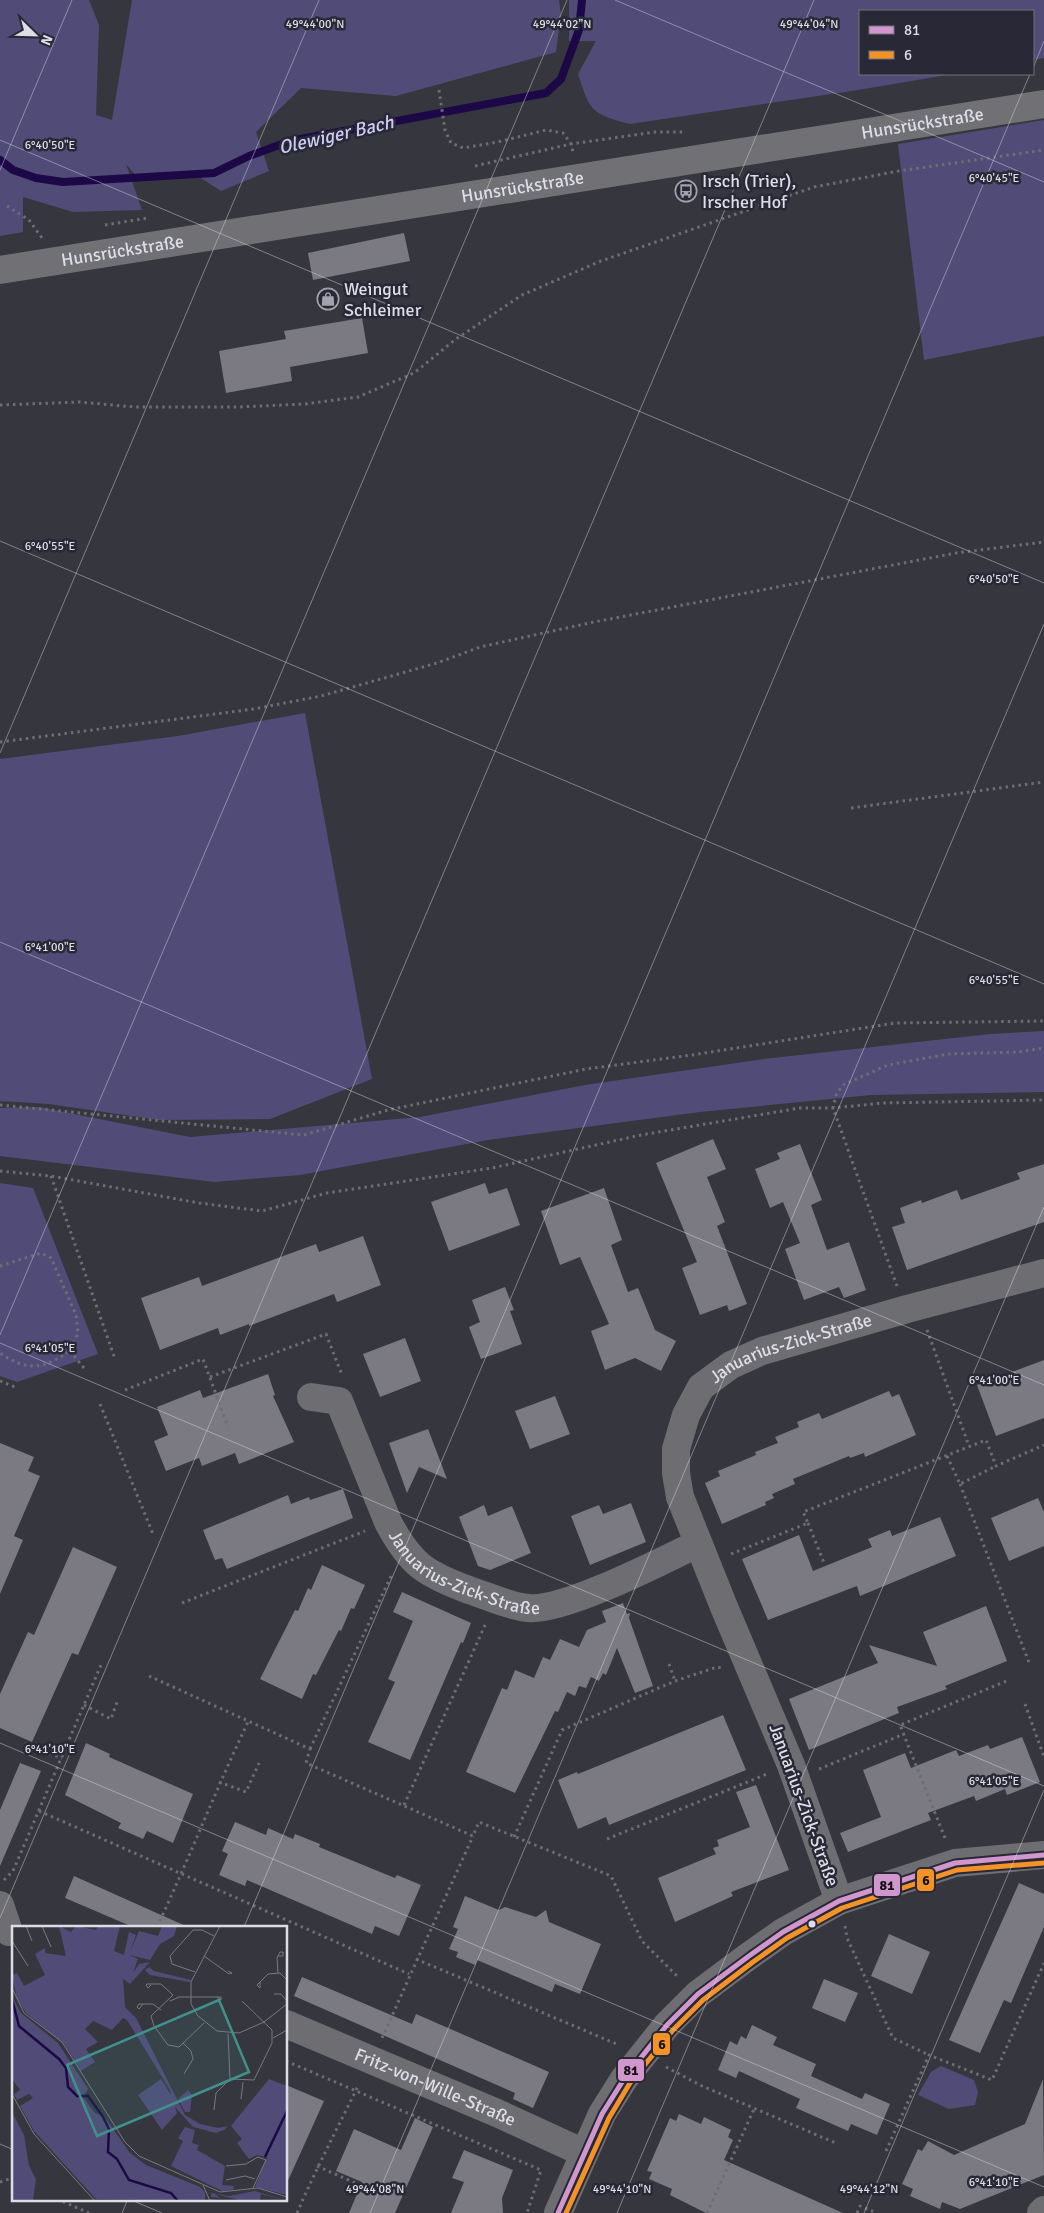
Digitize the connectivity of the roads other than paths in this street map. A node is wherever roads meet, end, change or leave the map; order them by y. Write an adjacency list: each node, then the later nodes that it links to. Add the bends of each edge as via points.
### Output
1 (1044, 104): 2 (main road, Hunsrückstraße)
2 (0, 270)
3 (1044, 1273): 5 (street, Januarius-Zick-Straße, via 762,1351 732,1365 701,1387 686,1415 676,1449 676,1465 680,1497)
4 (311, 1397): 5 (street, Januarius-Zick-Straße, via 339,1401 388,1522 410,1559 436,1576 497,1600 528,1608 560,1604 632,1574)
5 (703, 1554): 7 (street, Januarius-Zick-Straße, via 785,1774)
6 (1044, 1855): 7 (street, via 955,1863)
7 (839, 1901): 11 (street, via 783,1932 698,1994 643,2055 602,2114)
8 (0, 1905): 9 (street)
9 (8, 1934)
10 (288, 2025): 11 (street, Fritz-von-Wille-Straße)
11 (584, 2153): 13 (street)
12 (1044, 2210): 14 (street)
13 (558, 2213)
14 (1041, 2213)

